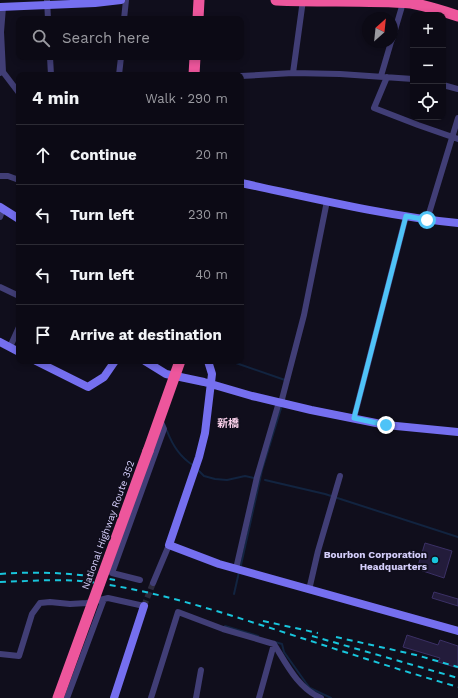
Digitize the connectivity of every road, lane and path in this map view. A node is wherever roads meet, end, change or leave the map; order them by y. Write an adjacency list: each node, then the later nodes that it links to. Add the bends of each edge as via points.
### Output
1 (121, 0): 7 (street)
2 (126, 0): 11 (street)
3 (199, 0): 12 (highway)
4 (276, 0): 5 (highway)
5 (302, 1): 6 (highway); 23 (street)
6 (383, 1): 8 (highway)
7 (47, 3): 9 (street); 10 (street)
8 (403, 3): 13 (highway); 14 (street)
9 (2, 7): 19 (street)
10 (48, 16)
11 (124, 16)
12 (198, 16)
13 (458, 16)
14 (398, 20)
15 (390, 48): 25 (street)
16 (50, 60): 20 (street)
17 (120, 60): 21 (street)
18 (196, 60): 22 (highway)
19 (2, 72): 27 (street)
20 (50, 72)
21 (118, 72)
22 (194, 72)
23 (293, 73): 24 (street); 25 (street)
24 (244, 76)
25 (384, 77): 26 (street); 31 (street, via 374,108)
26 (410, 79)
27 (16, 85)
28 (446, 86): 29 (street)
29 (458, 89)
30 (458, 118): 31 (street)
31 (455, 138): 40 (street)
32 (0, 176): 33 (street)
33 (16, 179)
34 (244, 184): 35 (street)
35 (327, 202): 38 (street); 55 (street, via 304,315)
36 (1, 207): 37 (street); 39 (street)
37 (16, 216)
38 (406, 216): 40 (street); 56 (street)
39 (0, 217)
40 (427, 220): 41 (street)
41 (458, 223)
42 (0, 287): 43 (street)
43 (16, 295)
44 (16, 334): 46 (street)
45 (0, 342): 46 (street)
46 (10, 347): 47 (street)
47 (16, 350)
48 (42, 364): 49 (street, via 88,387 104,376)
49 (113, 364)
50 (149, 364): 53 (street, via 157,370)
51 (179, 364): 53 (highway, National Highway Route 352)
52 (209, 364): 54 (street)
53 (175, 376): 54 (street); 57 (highway, National Highway Route 352)
54 (212, 385): 55 (street); 60 (street, via 199,456)
55 (280, 402): 56 (street); 61 (street, via 257,477)
56 (354, 418): 58 (street, via 386,425)
57 (160, 420): 62 (street, via 164,428 112,573); 71 (highway, National Highway Route 352, bridge)
58 (458, 432)
59 (340, 476): 64 (street)
60 (169, 545): 61 (street); 63 (street)
61 (236, 569): 64 (street)
62 (140, 580)
63 (153, 583)
64 (309, 590): 67 (street)
65 (104, 599): 66 (street); 69 (street, via 70,604 40,602 32,614 19,656); 72 (street)
66 (144, 606): 73 (street)
67 (458, 631)
68 (274, 644): 74 (street, via 178,612); 76 (street); 77 (street, via 301,685)
69 (0, 654)
70 (201, 670): 75 (street)
71 (58, 698)
72 (68, 698)
73 (114, 698)
74 (151, 698)
75 (196, 698)
76 (259, 698)
77 (321, 698)

